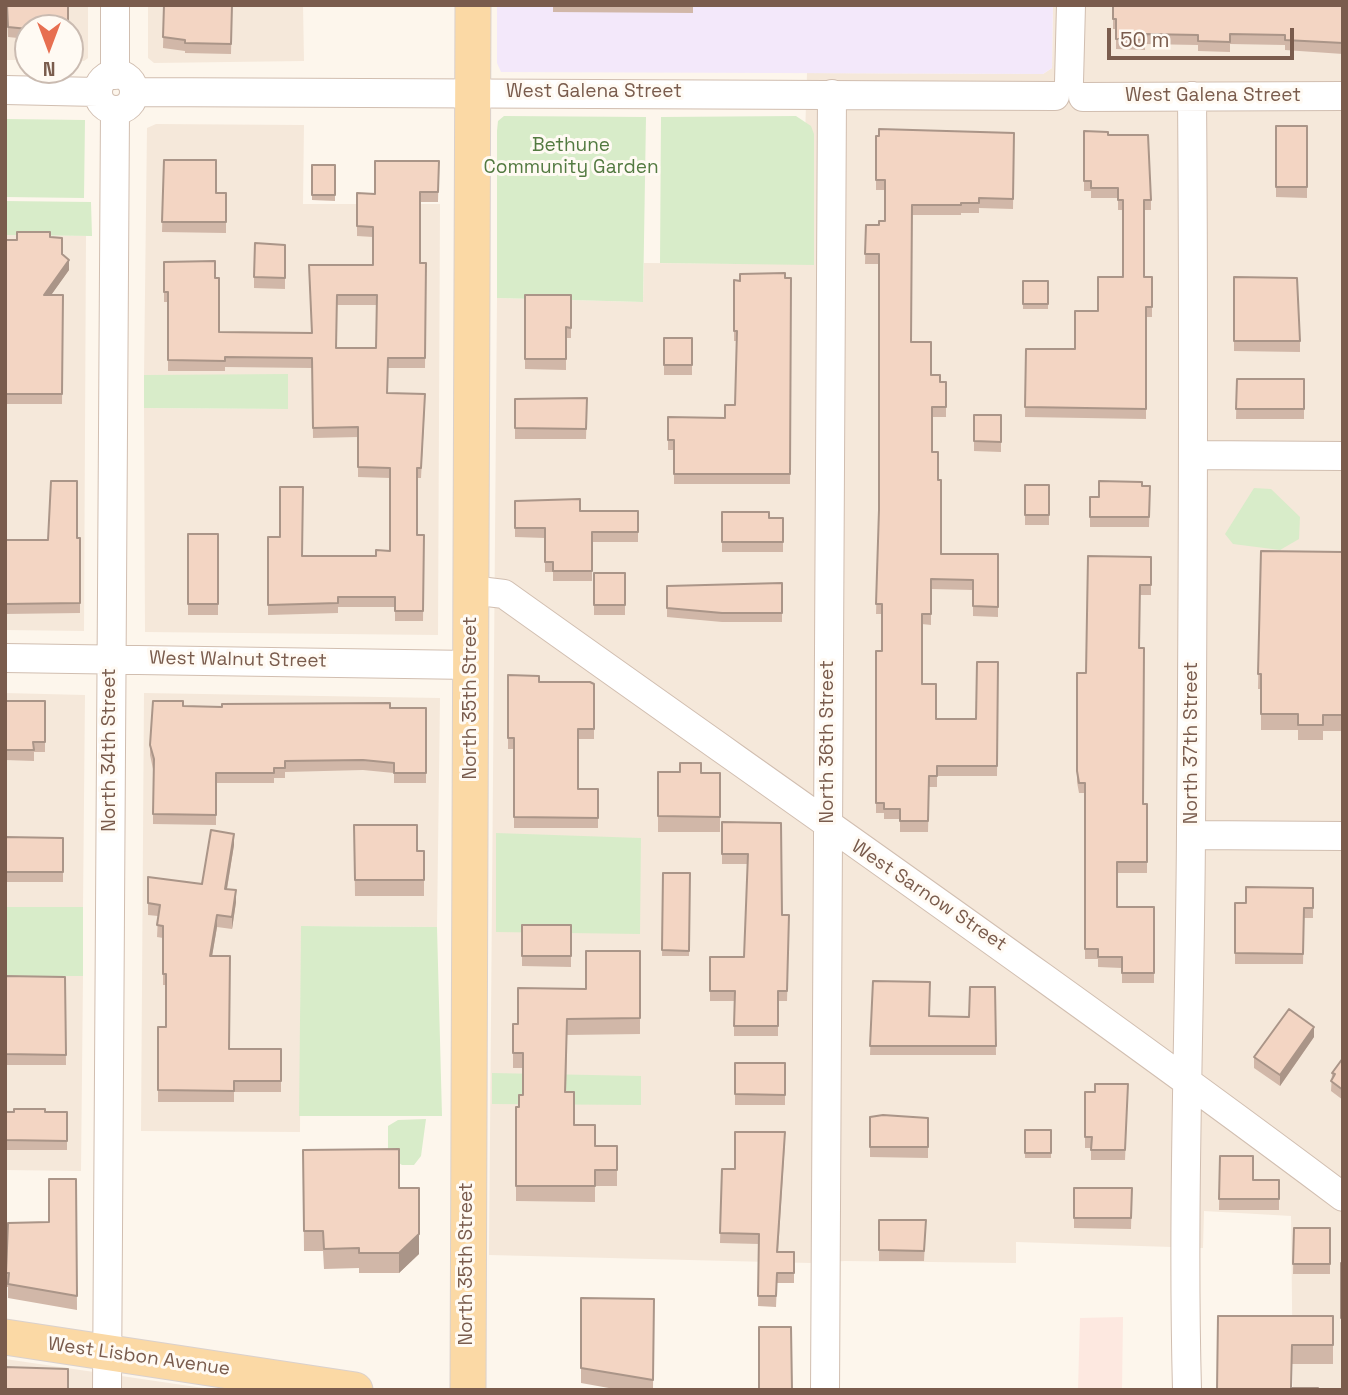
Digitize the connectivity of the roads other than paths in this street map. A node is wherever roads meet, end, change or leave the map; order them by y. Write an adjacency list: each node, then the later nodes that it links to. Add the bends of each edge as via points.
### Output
1 (115, 5): 5 (street, North 34th Street)
2 (473, 5): 6 (main road, North 35th Street)
3 (1071, 5): 7 (street)
4 (5, 90): 5 (street, West Galena Street)
5 (115, 92): 6 (street, West Galena Street); 15 (street, North 34th Street)
6 (473, 92): 8 (street, West Galena Street); 13 (main road, North 35th Street)
7 (1069, 92): 8 (street, West Galena Street); 9 (street, West Galena Street)
8 (832, 94): 17 (street, North 36th Street)
9 (1192, 96): 10 (street, West Galena Street); 11 (street, North 37th Street)
10 (1343, 96)
11 (1193, 455): 12 (street); 18 (street, North 37th Street)
12 (1343, 456)
13 (471, 590): 16 (main road, North 35th Street); 17 (street, West Sarnow Street, via 504,594)
14 (5, 658): 15 (street, West Walnut Street)
15 (111, 658): 16 (street, West Walnut Street); 23 (street, North 34th Street)
16 (471, 664): 26 (main road, North 35th Street)
17 (828, 826): 20 (street, West Sarnow Street); 27 (street, North 36th Street)
18 (1191, 835): 19 (street); 20 (street, North 37th Street)
19 (1343, 836)
20 (1185, 1079): 21 (street, West Sarnow Street); 28 (street, North 37th Street)
21 (1343, 1197)
22 (5, 1337): 23 (main road, West Lisbon Avenue)
23 (108, 1351): 24 (street, North 34th Street); 25 (main road, West Lisbon Avenue)
24 (107, 1390)
25 (355, 1390)
26 (468, 1390)
27 (825, 1390)
28 (1187, 1390)

